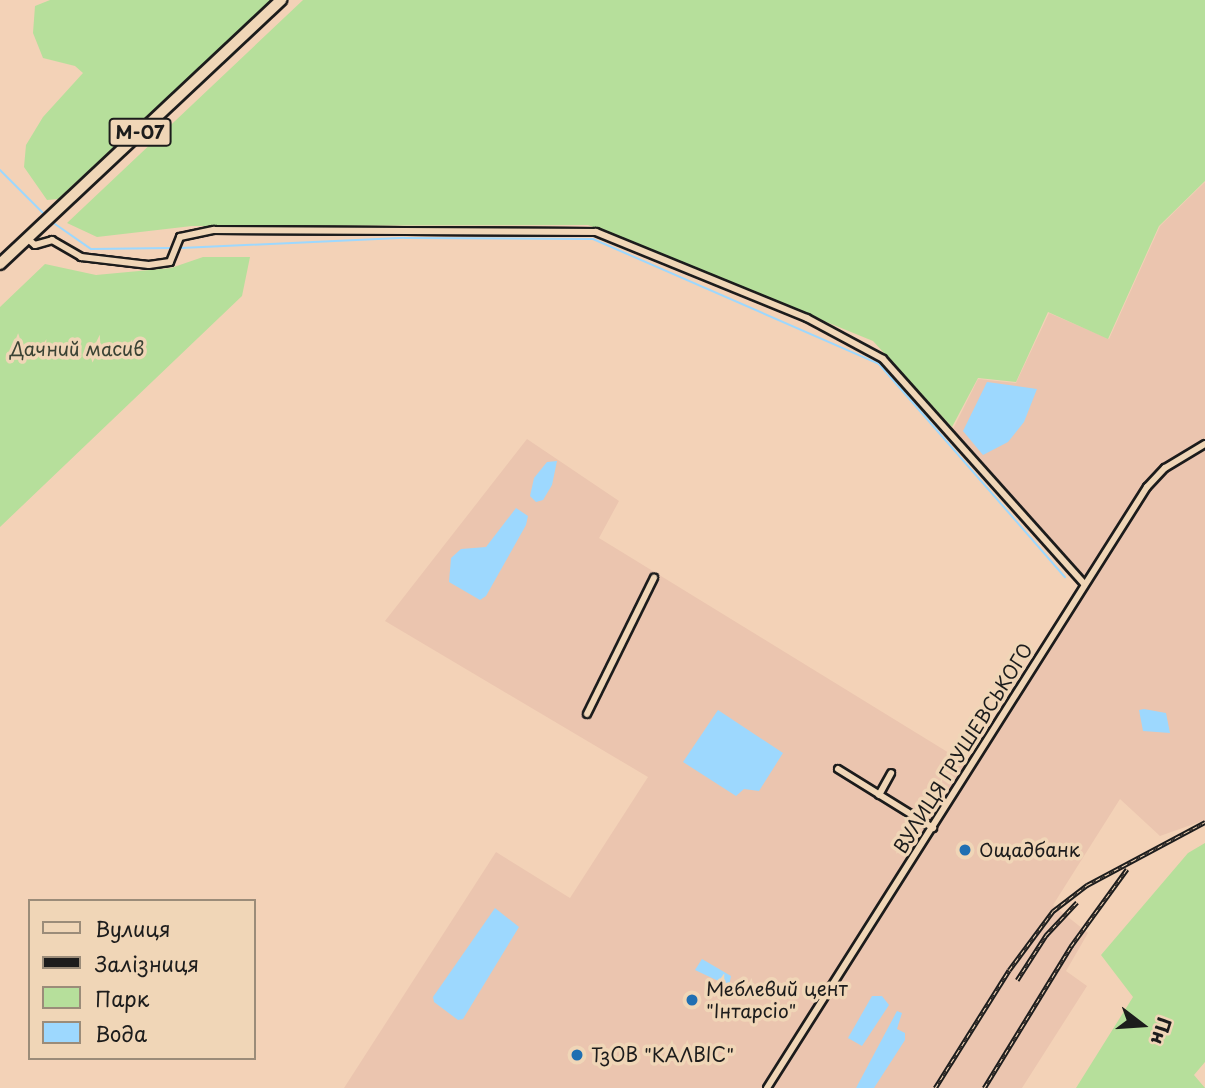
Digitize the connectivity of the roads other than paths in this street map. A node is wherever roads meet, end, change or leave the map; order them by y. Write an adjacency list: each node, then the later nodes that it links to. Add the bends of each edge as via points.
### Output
1 (281, 0): 2 (highway, М-07)
2 (28, 239): 3 (highway, М-07); 6 (street, via 35,245 52,240 81,257 149,265 170,262 180,237 214,230 596,232 807,318 883,359)
3 (0, 264)
4 (1205, 444): 6 (street, ВУЛИЦЯ ГРУШЕВСЬКОГО, via 1157,475)
5 (654, 578): 7 (street)
6 (1084, 584): 11 (street, ВУЛИЦЯ ГРУШЕВСЬКОГО)
7 (587, 714)
8 (838, 769): 10 (street)
9 (891, 773): 10 (street)
10 (878, 795): 11 (street)
11 (933, 828): 12 (street, ВУЛИЦЯ ГРУШЕВСЬКОГО)
12 (767, 1088)

